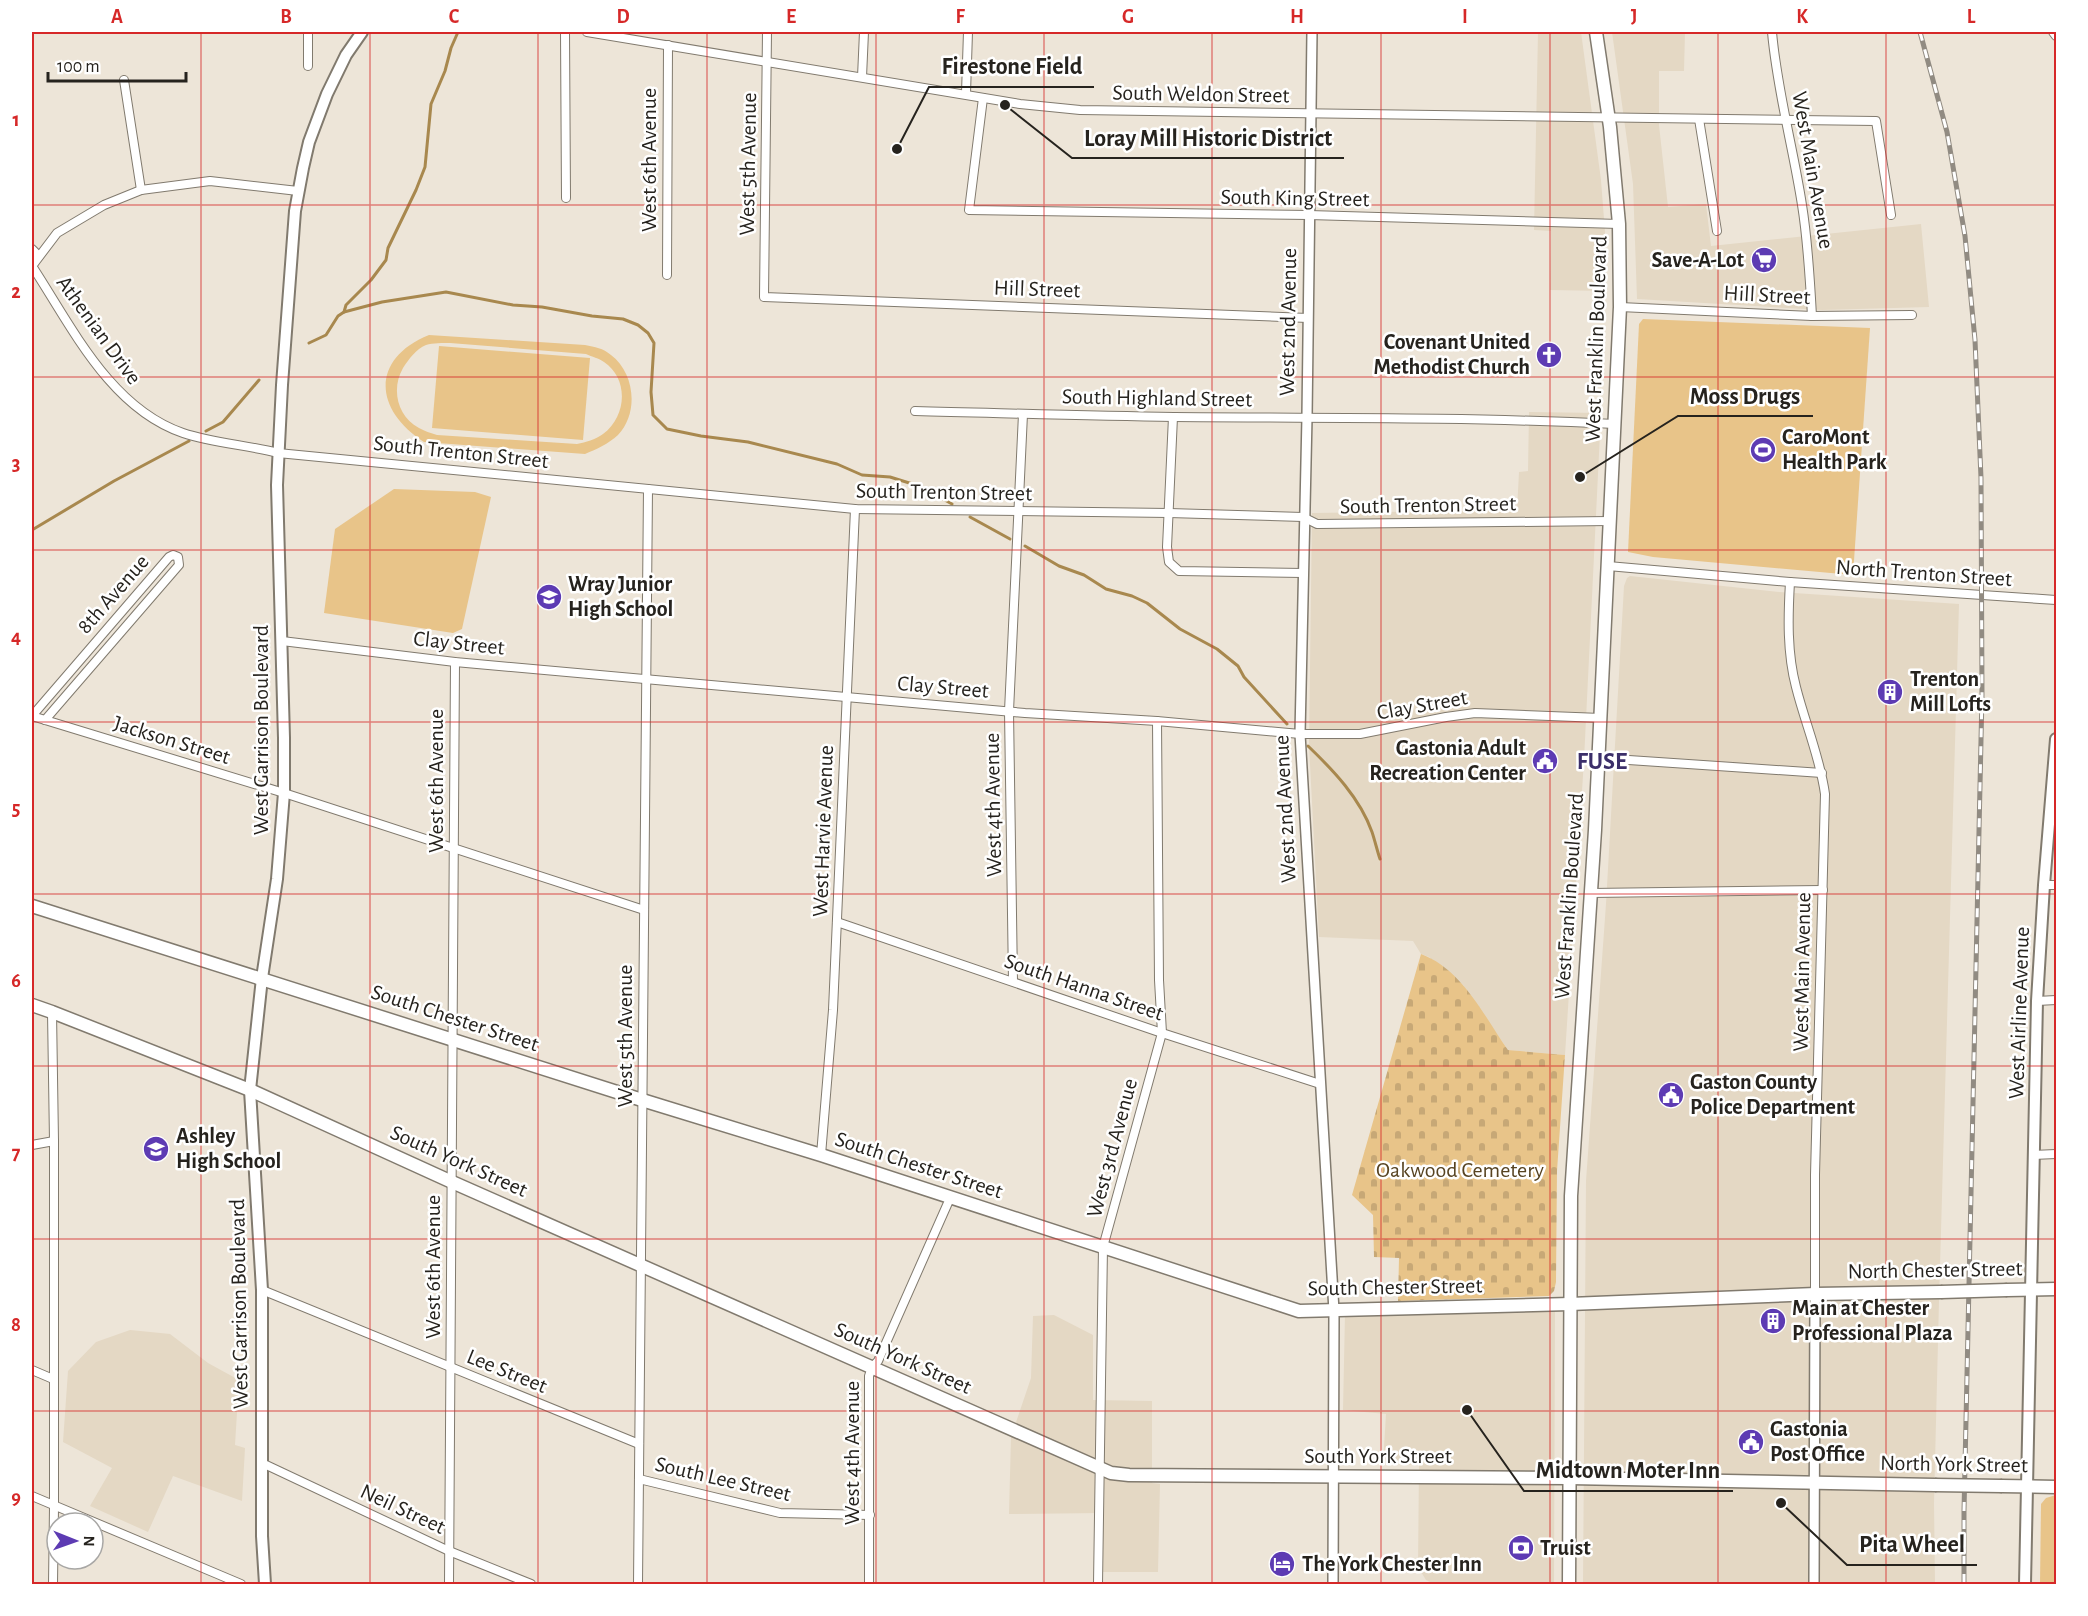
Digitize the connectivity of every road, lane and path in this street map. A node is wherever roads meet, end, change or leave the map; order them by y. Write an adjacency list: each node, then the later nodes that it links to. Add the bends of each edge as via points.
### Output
1 (308, 32): 15 (street)
2 (362, 32): 25 (main road, West Garrison Boulevard, via 337,73 316,121)
3 (565, 32): 26 (street)
4 (587, 32): 13 (street, South Weldon Street)
5 (767, 32): 14 (street, West 5th Avenue)
6 (864, 32): 16 (street)
7 (968, 32): 18 (street)
8 (1312, 32): 20 (street, West 2nd Avenue)
9 (1596, 32): 21 (main road, West Franklin Boulevard)
10 (1772, 32): 23 (street, West Main Avenue)
11 (2053, 32): 12 (street)
12 (2056, 36)
13 (668, 45): 14 (street, South Weldon Street); 34 (street, West 6th Avenue)
14 (767, 63): 16 (street, South Weldon Street); 35 (street, West 5th Avenue)
15 (308, 66)
16 (862, 78): 18 (street, South Weldon Street)
17 (124, 80): 24 (street)
18 (966, 93): 19 (street, South Weldon Street)
19 (984, 98): 20 (street, South Weldon Street, via 1080,110); 27 (street, South King Street, via 969,210)
20 (1311, 114): 21 (street, South Weldon Street); 27 (street, West 2nd Avenue)
21 (1609, 118): 22 (street, South Weldon Street); 29 (main road, West Franklin Boulevard)
22 (1700, 119): 23 (street, South Weldon Street); 30 (street)
23 (1785, 120): 28 (street, South Weldon Street, via 1876,122); 38 (street, West Main Avenue, via 1807,239)
24 (141, 190): 25 (street, via 210,181); 32 (street, via 104,205 57,233)
25 (298, 191): 45 (main road, West Garrison Boulevard)
26 (566, 198)
27 (1309, 215): 29 (street, South King Street); 39 (street, West 2nd Avenue)
28 (1891, 215)
29 (1619, 224): 36 (main road, West Franklin Boulevard)
30 (1718, 231)
31 (32, 249): 32 (street, Athenian Drive)
32 (39, 256): 33 (street, Athenian Drive)
33 (32, 266): 45 (street, Athenian Drive, via 91,356 136,408 185,434)
34 (666, 275)
35 (764, 297): 39 (street, Hill Street)
36 (1620, 307): 38 (street, Hill Street); 44 (main road, West Franklin Boulevard)
37 (1912, 315): 38 (street, Hill Street)
38 (1812, 316)
39 (1308, 318): 43 (street, West 2nd Avenue)
40 (915, 411): 41 (street, South Highland Street)
41 (1023, 414): 42 (street, South Highland Street); 48 (street, West 4th Avenue)
42 (1173, 417): 43 (street, South Highland Street); 49 (street)
43 (1307, 417): 44 (street, South Highland Street); 50 (street, West 2nd Avenue)
44 (1615, 424): 51 (main road, West Franklin Boulevard)
45 (278, 453): 46 (street, South Trenton Street); 56 (main road, West Garrison Boulevard)
46 (648, 489): 47 (street, South Trenton Street); 58 (street, West 5th Avenue)
47 (855, 509): 48 (street, South Trenton Street); 59 (street, West Harvie Avenue)
48 (1019, 512): 49 (street, South Trenton Street); 60 (street, West 4th Avenue)
49 (1169, 513): 50 (street, South Trenton Street); 53 (street, via 1169,562 1179,571)
50 (1303, 517): 51 (street, South Trenton Street, via 1317,524); 53 (street, West 2nd Avenue)
51 (1610, 521): 52 (main road, West Franklin Boulevard)
52 (1608, 566): 54 (street); 62 (main road, West Franklin Boulevard)
53 (1303, 573): 65 (street, West 2nd Avenue)
54 (1790, 582): 55 (street, North Trenton Street); 68 (street, West Main Avenue, via 1788,628 1793,674)
55 (2056, 600)
56 (282, 641): 57 (street, Clay Street); 69 (main road, West Garrison Boulevard)
57 (455, 662): 58 (street, Clay Street); 70 (street, West 6th Avenue)
58 (646, 679): 59 (street, Clay Street); 76 (street, West 5th Avenue)
59 (846, 696): 60 (street, Clay Street); 77 (street, West Harvie Avenue)
60 (1009, 711): 64 (street, Clay Street); 79 (street, West 4th Avenue)
61 (32, 716): 63 (street, Jackson Street); 63 (street, 8th Avenue, via 169,557 178,556 179,565)
62 (1601, 718): 65 (street, Clay Street, via 1475,713 1360,734); 67 (main road, West Franklin Boulevard)
63 (45, 720): 69 (street, Jackson Street)
64 (1157, 721): 65 (street, Clay Street); 84 (street, West 3rd Avenue)
65 (1300, 734): 86 (street, West 2nd Avenue)
66 (2056, 739): 71 (main road, West Airline Avenue)
67 (1599, 758): 68 (street); 74 (main road, West Franklin Boulevard)
68 (1822, 773): 73 (street, West Main Avenue)
69 (284, 793): 70 (street, Jackson Street); 78 (main road, West Garrison Boulevard, via 277,879)
70 (454, 849): 76 (street, Jackson Street); 85 (street, West 6th Avenue)
71 (2044, 885): 72 (street); 81 (main road, West Airline Avenue)
72 (2056, 885)
73 (1823, 890): 74 (street); 101 (street, West Main Avenue)
74 (1591, 893): 102 (main road, West Franklin Boulevard, via 1573,1144)
75 (32, 906): 78 (main road, South Chester Street)
76 (644, 910): 88 (street, West 5th Avenue)
77 (837, 922): 79 (street, South Hanna Street); 92 (street, West Harvie Avenue)
78 (262, 978): 85 (main road, South Chester Street); 87 (main road, West Garrison Boulevard)
79 (1013, 981): 84 (street, South Hanna Street)
80 (2056, 1000): 81 (street)
81 (2037, 1001): 93 (main road, West Airline Avenue)
82 (32, 1005): 83 (main road, South York Street)
83 (52, 1012): 87 (main road, South York Street); 89 (street)
84 (1162, 1033): 86 (street, South Hanna Street); 96 (street, West 3rd Avenue)
85 (453, 1039): 88 (main road, South Chester Street); 94 (street, West 6th Avenue)
86 (1320, 1084): 103 (street, West 2nd Avenue)
87 (250, 1090): 94 (main road, South York Street); 100 (main road, West Garrison Boulevard)
88 (642, 1100): 92 (main road, South Chester Street); 97 (street, West 5th Avenue)
89 (54, 1141): 90 (street); 107 (street)
90 (32, 1145)
91 (2056, 1154): 93 (street)
92 (821, 1155): 95 (main road, South Chester Street)
93 (2033, 1155): 98 (main road, West Airline Avenue)
94 (452, 1182): 97 (main road, South York Street); 104 (street, West 6th Avenue)
95 (951, 1196): 96 (main road, South Chester Street); 105 (street, West 4th Avenue, via 880,1359)
96 (1103, 1247): 103 (main road, South Chester Street, via 1288,1309); 110 (street, West 3rd Avenue)
97 (641, 1265): 105 (main road, South York Street); 108 (street, West 5th Avenue)
98 (2031, 1289): 99 (main road, North Chester Street); 101 (main road, North Chester Street, bridge); 115 (main road, West Airline Avenue)
99 (2056, 1289)
100 (262, 1290): 104 (street, Lee Street); 109 (main road, West Garrison Boulevard)
101 (1815, 1294): 102 (main road, South Chester Street); 114 (street, West Main Avenue)
102 (1570, 1304): 103 (main road, South Chester Street); 112 (main road, West Franklin Boulevard)
103 (1334, 1311): 111 (street, West 2nd Avenue)
104 (450, 1367): 108 (street, Lee Street); 120 (street, West 6th Avenue)
105 (872, 1367): 110 (main road, South York Street); 119 (street, West 4th Avenue, via 868,1376)
106 (32, 1370): 107 (street)
107 (53, 1379): 118 (street)
108 (639, 1444): 113 (street, West 5th Avenue)
109 (262, 1463): 120 (street, Neil Street); 123 (main road, West Garrison Boulevard)
110 (1099, 1468): 111 (main road, South York Street, via 1129,1475); 128 (street, West 3rd Avenue)
111 (1333, 1477): 112 (main road, South York Street); 129 (street, West 2nd Avenue)
112 (1570, 1478): 114 (main road, South York Street); 130 (main road, West Franklin Boulevard)
113 (639, 1479): 119 (street, South Lee Street, via 780,1513); 126 (street, West 5th Avenue)
114 (1814, 1482): 115 (main road, North York Street, bridge); 131 (street, West Main Avenue)
115 (2026, 1486): 116 (main road, North York Street); 132 (main road, West Airline Avenue)
116 (2056, 1487)
117 (32, 1496): 118 (street)
118 (54, 1507): 121 (street); 122 (street)
119 (870, 1515): 127 (street, West 4th Avenue)
120 (449, 1551): 124 (street, West 6th Avenue); 125 (street, Neil Street)
121 (53, 1584)
122 (241, 1584)
123 (265, 1584)
124 (449, 1584)
125 (531, 1584)
126 (638, 1584)
127 (869, 1584)
128 (1098, 1584)
129 (1333, 1584)
130 (1569, 1584)
131 (1814, 1584)
132 (2025, 1584)

